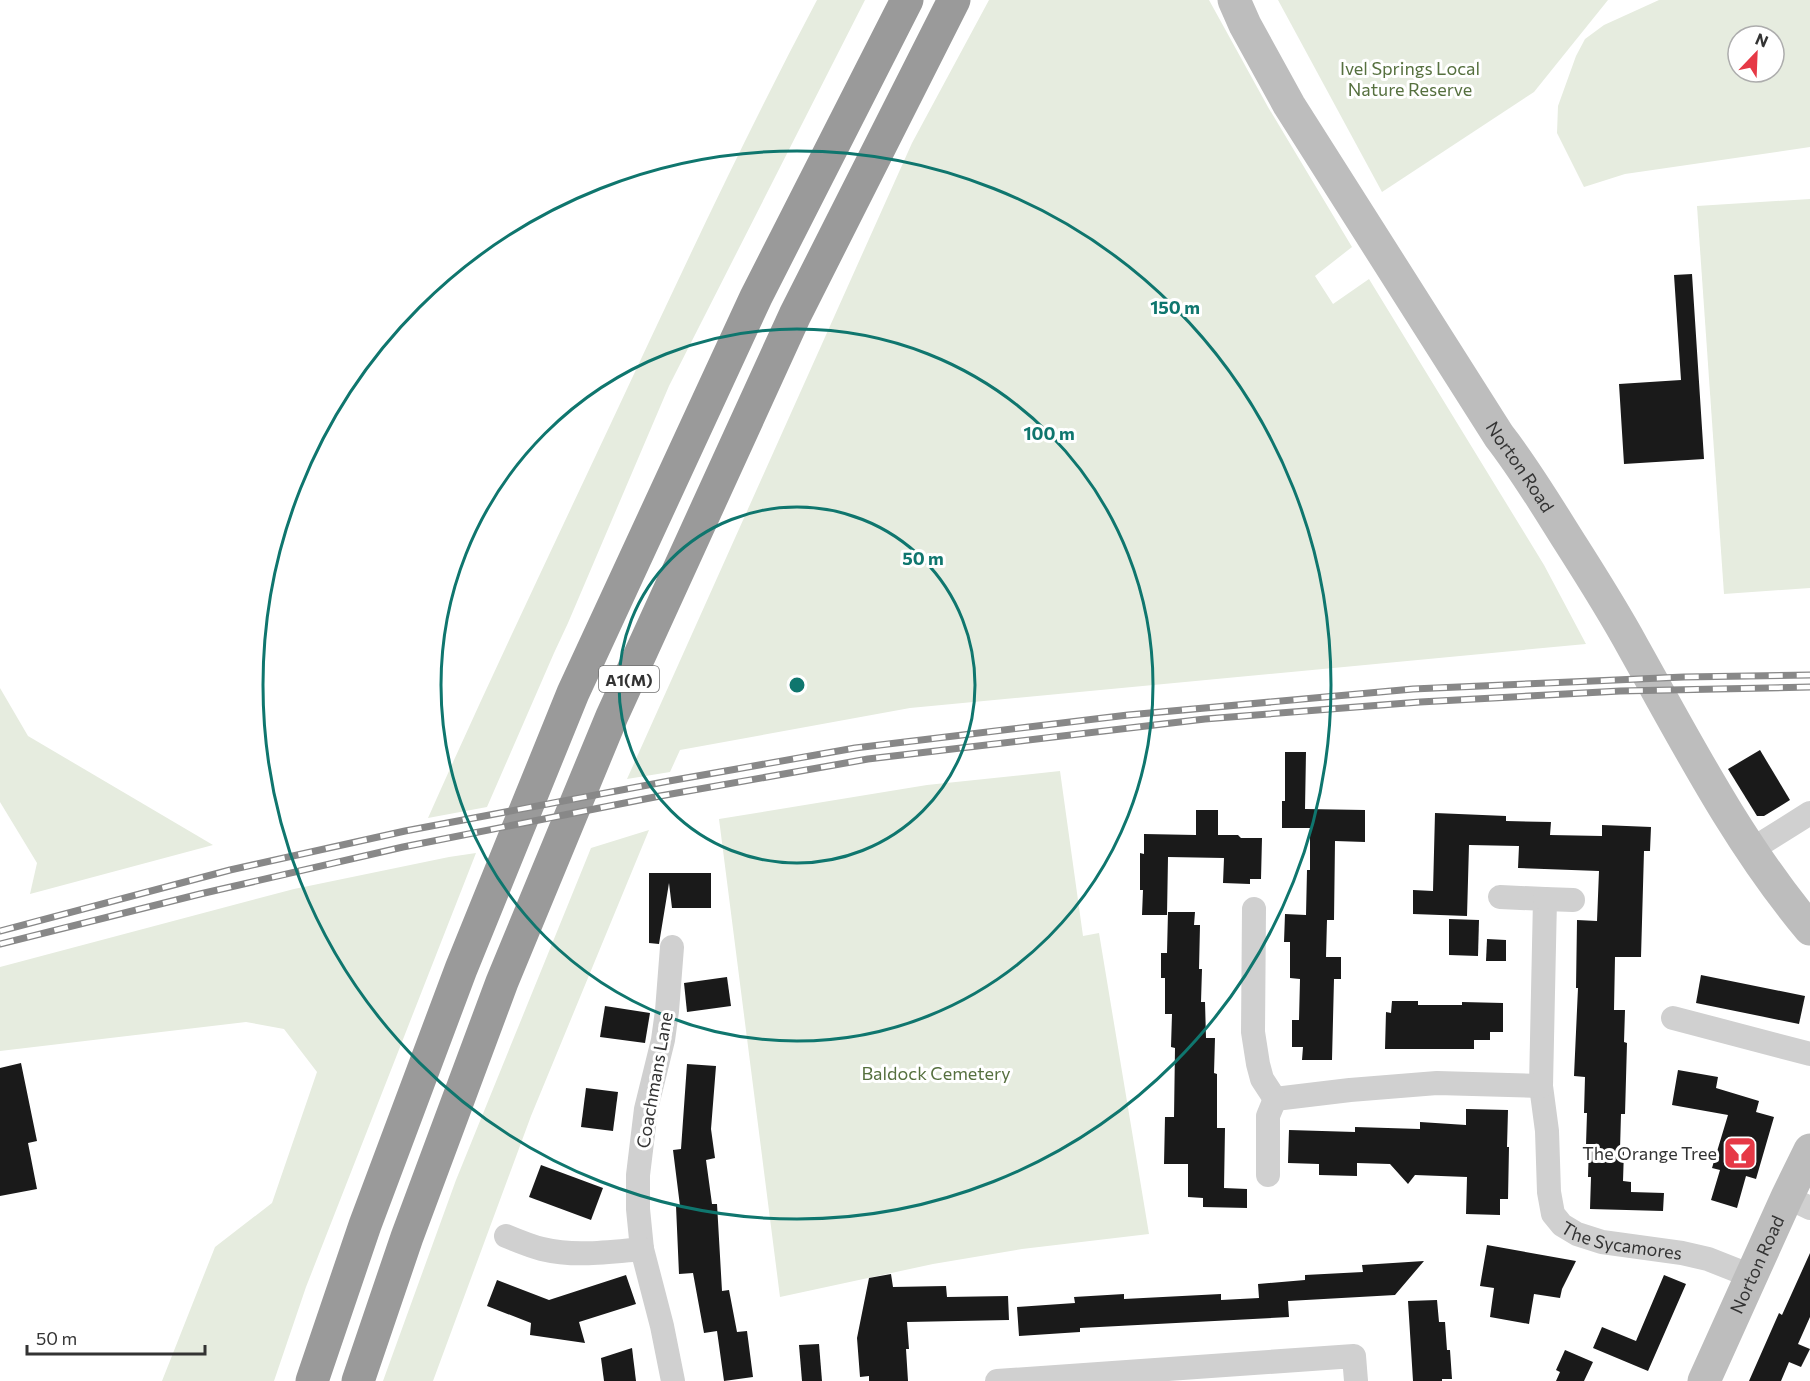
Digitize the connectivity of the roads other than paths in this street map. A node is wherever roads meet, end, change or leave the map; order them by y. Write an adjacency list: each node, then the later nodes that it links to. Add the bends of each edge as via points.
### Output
1 (907, 0): 22 (highway, A1(M), via 756,297 573,693 461,969 365,1225)
2 (954, 0): 23 (highway, A1(M), via 795,315 612,716 502,982)
3 (1234, 0): 5 (street, Norton Road, via 1289,105 1586,568)
4 (1810, 813): 5 (street)
5 (1750, 850): 10 (street, Norton Road)
6 (1500, 897): 7 (street)
7 (1545, 899): 8 (street); 14 (street, The Sycamores)
8 (1573, 900)
9 (1254, 909): 15 (street, via 1254,1032 1262,1079)
10 (1810, 929)
11 (672, 947): 20 (street, Coachmans Lane, via 663,1040 646,1109 639,1164)
12 (1673, 1018): 13 (street)
13 (1810, 1054)
14 (1541, 1086): 15 (street, via 1437,1083); 21 (street, The Sycamores, via 1549,1192 1553,1214 1562,1225 1602,1242 1682,1253)
15 (1275, 1099): 17 (street, via 1268,1116)
16 (1810, 1150): 18 (street, Norton Road)
17 (1268, 1174)
18 (1798, 1202): 21 (street, Norton Road)
19 (506, 1236): 20 (street, via 560,1252 589,1254)
20 (642, 1249): 24 (street, Coachmans Lane)
21 (1751, 1276): 27 (street, Norton Road)
22 (312, 1381)
23 (358, 1381)
24 (672, 1381)
25 (997, 1381): 26 (street, via 1354,1356)
26 (1356, 1381)
27 (1704, 1381)

